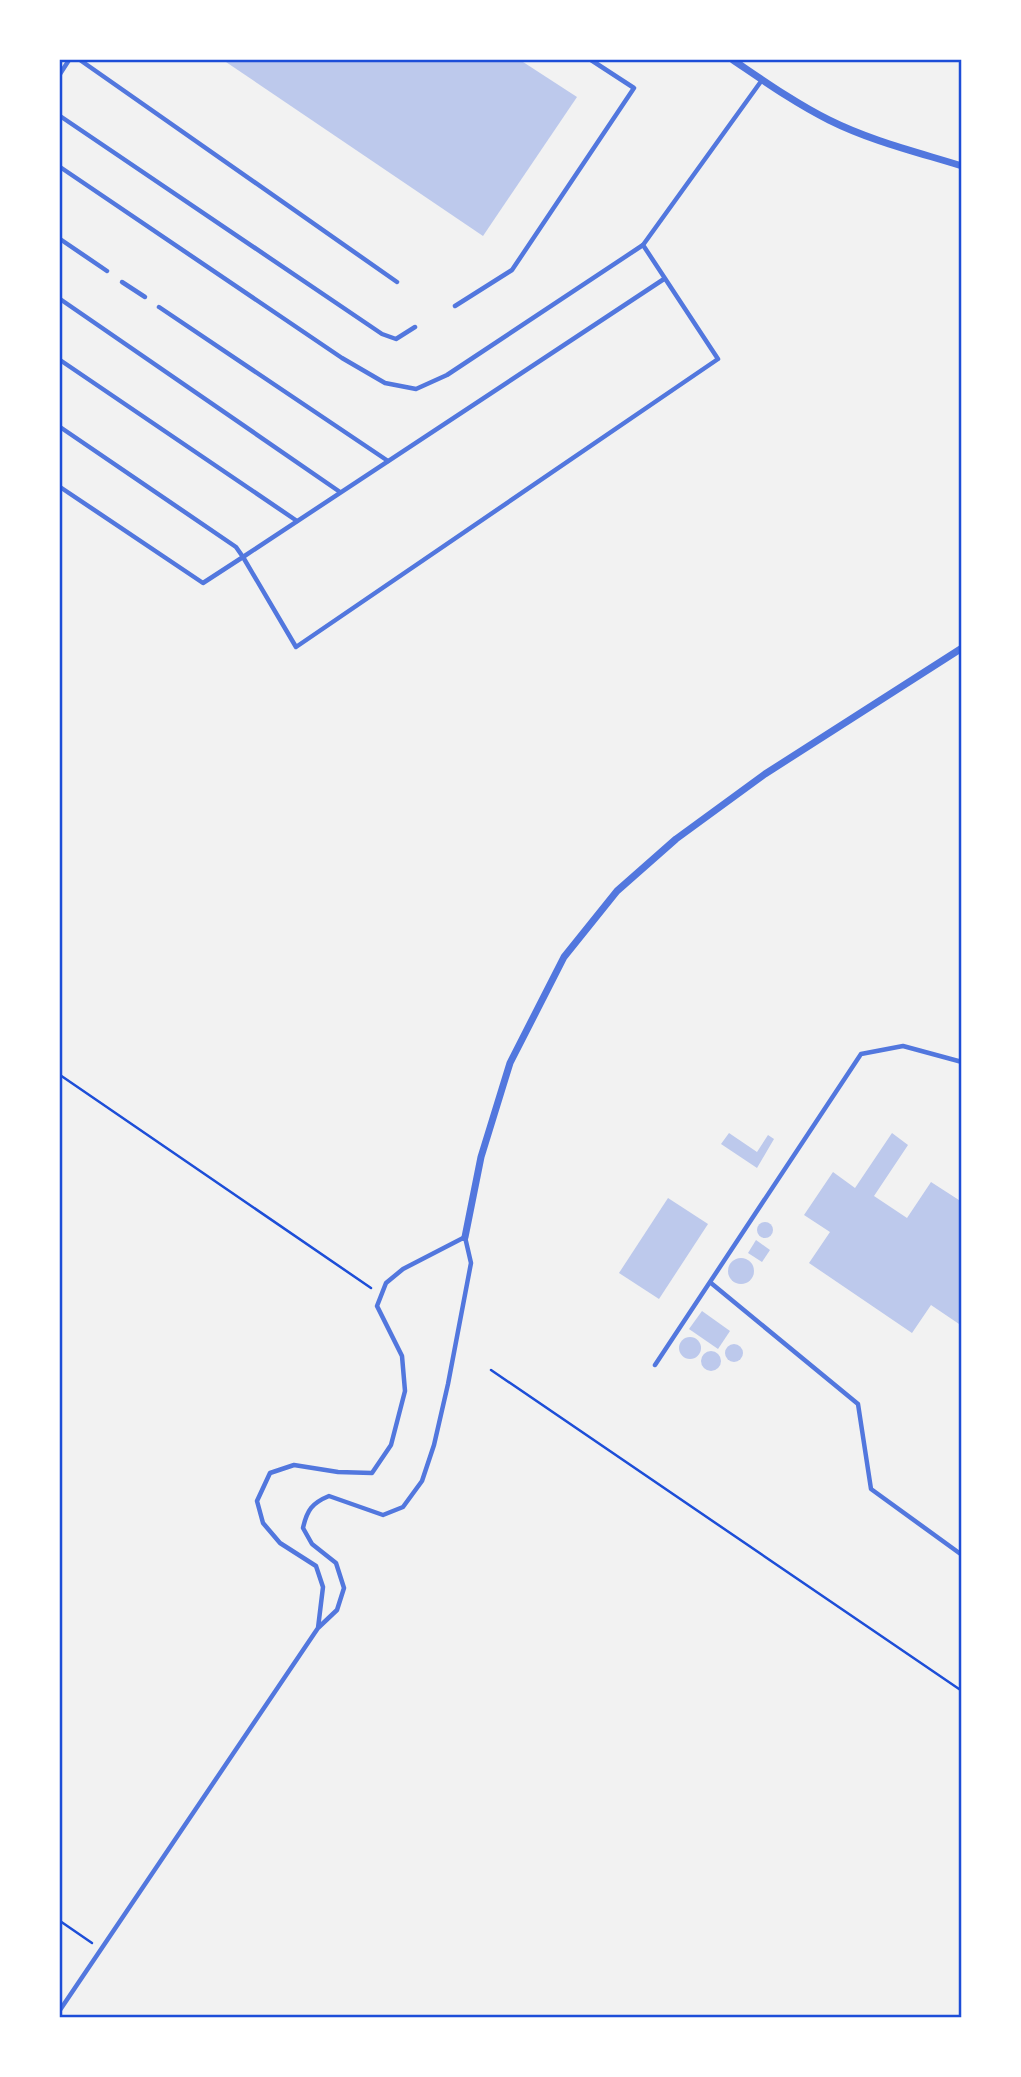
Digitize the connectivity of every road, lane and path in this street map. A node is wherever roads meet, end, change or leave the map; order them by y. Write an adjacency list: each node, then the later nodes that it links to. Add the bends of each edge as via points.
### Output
1 (69, 60): 5 (lane)
2 (80, 60): 15 (lane)
3 (592, 60): 18 (lane, via 634,88 512,270)
4 (733, 60): 6 (street)
5 (60, 74)
6 (762, 80): 8 (street, via 830,121 880,142); 11 (lane)
7 (60, 116): 20 (lane, via 382,334 396,339)
8 (961, 166)
9 (60, 167): 11 (lane, via 342,358 385,383 416,389 447,375)
10 (60, 239): 12 (lane)
11 (643, 246): 13 (lane)
12 (107, 271)
13 (664, 279): 23 (lane); 27 (lane, via 718,359 296,647)
14 (122, 282): 16 (lane)
15 (397, 282)
16 (145, 297)
17 (60, 299): 25 (lane)
18 (455, 306)
19 (159, 307): 23 (lane)
20 (415, 327)
21 (60, 360): 26 (lane)
22 (60, 427): 27 (lane, via 236,547)
23 (388, 461): 25 (lane)
24 (60, 487): 27 (lane, via 203,583)
25 (340, 492): 26 (lane)
26 (297, 521): 27 (lane)
27 (243, 557)
28 (961, 648): 31 (street, via 765,774 676,839 617,891 564,957 510,1063 481,1157)
29 (961, 1062): 32 (lane, via 903,1046 861,1054)
30 (60, 1075): 33 (path)
31 (465, 1237): 37 (lane, via 471,1263 448,1384 422,1481 403,1507 383,1515 329,1496 314,1502 306,1514 303,1528 312,1544 336,1563 344,1588 337,1610); 37 (lane, via 403,1269 386,1283 377,1306 402,1356 405,1391 391,1445 372,1473 294,1465 270,1473 257,1501 263,1523 279,1543 316,1566 323,1587)
32 (711, 1283): 34 (lane); 36 (lane, via 858,1404 871,1489)
33 (371, 1288)
34 (655, 1366)
35 (491, 1370): 38 (path)
36 (961, 1555)
37 (317, 1628): 40 (lane)
38 (961, 1691)
39 (60, 1921): 40 (path)
40 (101, 1949): 41 (lane)
41 (60, 2010)

